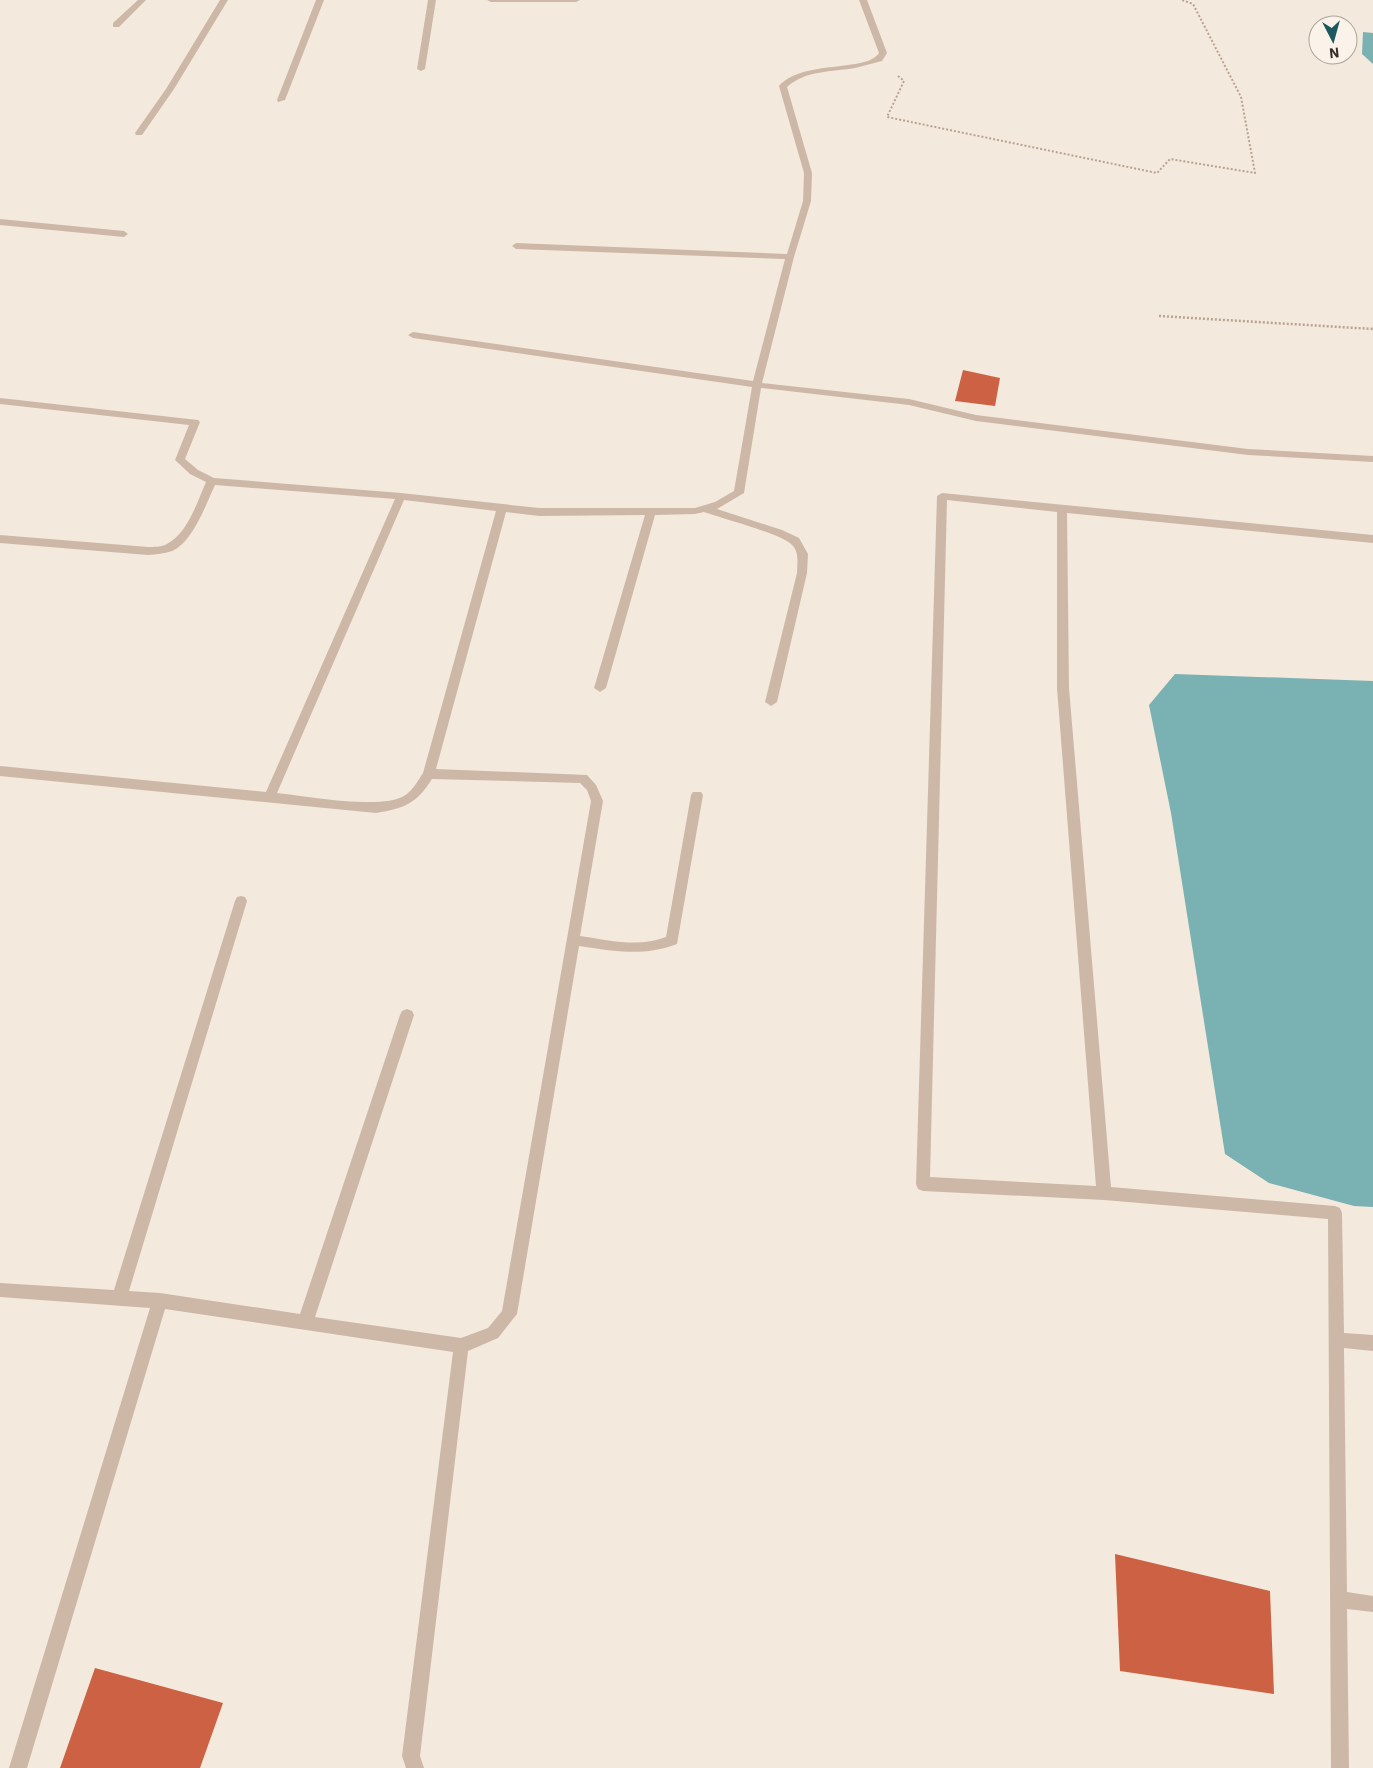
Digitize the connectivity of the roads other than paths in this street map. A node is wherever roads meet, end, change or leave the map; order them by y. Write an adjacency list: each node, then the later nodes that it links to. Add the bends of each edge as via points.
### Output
1 (142, 0): 9 (street)
2 (224, 0): 12 (street)
3 (320, 0): 11 (street)
4 (432, 0): 10 (street)
5 (487, 0): 6 (street)
6 (491, 0): 7 (street)
7 (576, 0)
8 (863, 0): 16 (street, via 883,52 879,59 801,74 783,86 808,173 807,200)
9 (116, 25)
10 (421, 69)
11 (281, 100)
12 (139, 133)
13 (0, 222): 14 (street)
14 (124, 234)
15 (516, 246): 16 (street)
16 (790, 257): 18 (street)
17 (414, 335): 18 (street)
18 (757, 385): 20 (street, via 909,402 976,418 1248,452); 24 (street, via 739,493)
19 (0, 401): 21 (street, via 195,422 180,460)
20 (1373, 459)
21 (212, 481): 22 (street); 27 (street, via 182,539 166,550)
22 (401, 496): 23 (street); 34 (street)
23 (502, 508): 26 (street, via 539,512); 32 (street)
24 (706, 508): 26 (street); 30 (street, via 795,541 803,554 802,573)
25 (1062, 509): 28 (street); 38 (street, via 1063,688); 38 (street, via 942,496 923,1184)
26 (651, 512): 29 (street)
27 (0, 539)
28 (1373, 539)
29 (600, 688)
30 (771, 702)
31 (0, 771): 34 (street)
32 (430, 774): 34 (street, via 414,798 376,808); 36 (street, via 583,778 592,788 597,802)
33 (697, 795): 36 (street, via 672,940 648,948)
34 (270, 796)
35 (241, 901): 40 (street)
36 (573, 940): 45 (street, via 509,1314 493,1333)
37 (407, 1015): 42 (street)
38 (1104, 1193): 43 (street, via 1335,1214)
39 (0, 1290): 40 (street)
40 (119, 1298): 41 (street)
41 (160, 1301): 42 (street); 48 (street)
42 (305, 1323): 45 (street)
43 (1336, 1340): 44 (street); 46 (street)
44 (1373, 1343)
45 (461, 1346): 49 (street, via 411,1756)
46 (1338, 1600): 47 (street); 50 (street)
47 (1373, 1604)
48 (18, 1768)
49 (415, 1768)
50 (1340, 1768)

